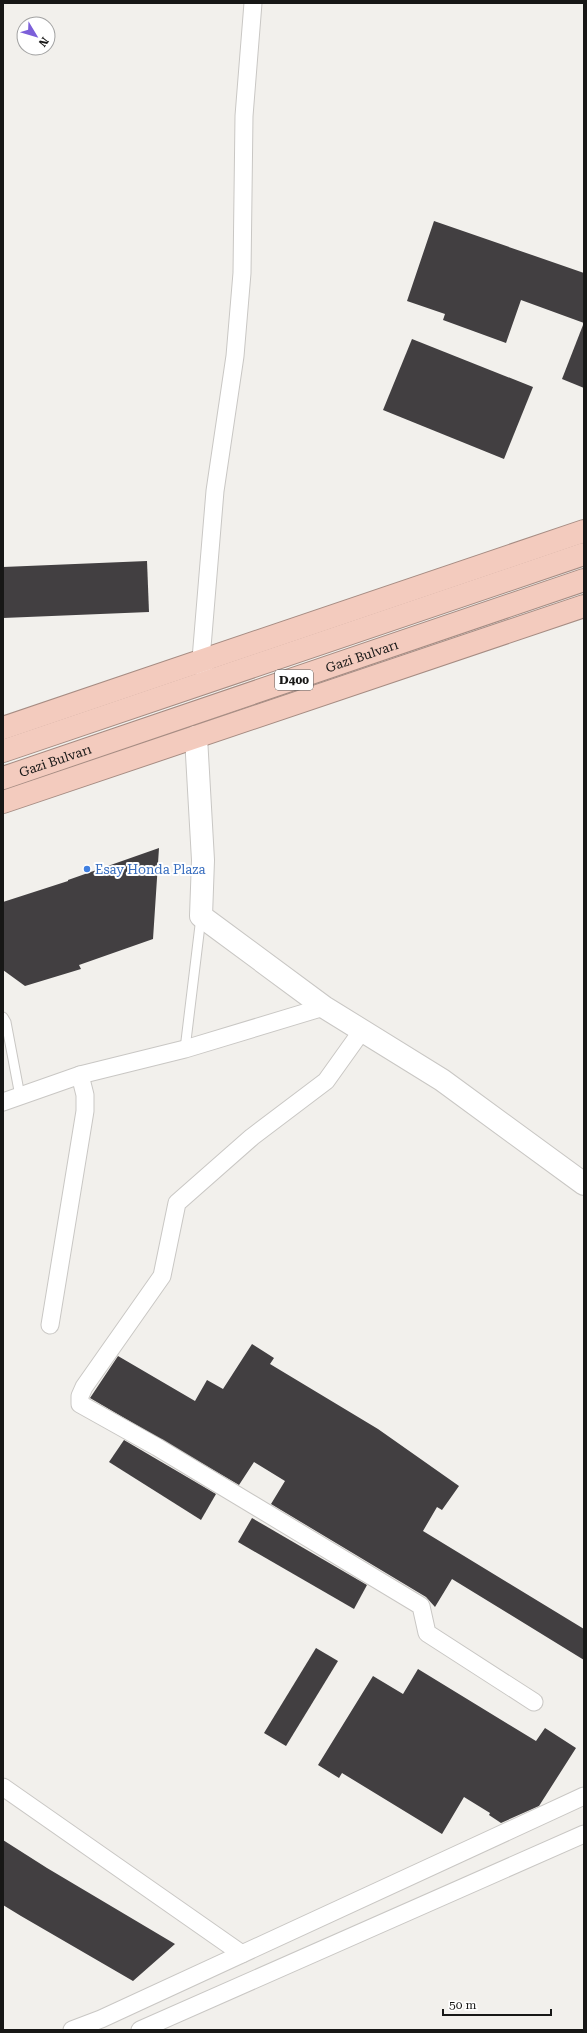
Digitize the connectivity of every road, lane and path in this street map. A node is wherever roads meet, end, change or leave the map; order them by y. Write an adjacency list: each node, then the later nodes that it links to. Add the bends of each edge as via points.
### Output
1 (253, 3): 6 (street, via 244,116 242,273 235,356 216,491)
2 (584, 530): 6 (highway)
3 (584, 554): 7 (highway, Gazi Bulvarı / D400)
4 (584, 580): 11 (highway, Gazi Bulvarı / D400)
5 (580, 612): 9 (highway)
6 (201, 659): 7 (street); 8 (highway)
7 (208, 682): 10 (highway, Gazi Bulvarı / D400)
8 (3, 728)
9 (196, 736): 12 (highway); 13 (main road, via 203,860)
10 (3, 751)
11 (3, 778)
12 (3, 802)
13 (201, 916): 14 (main road); 17 (lane)
14 (324, 1007): 16 (main road); 17 (street)
15 (3, 1017): 19 (lane)
16 (361, 1032): 21 (main road, via 442,1080); 23 (street, via 326,1081 252,1136 177,1202 162,1276 84,1387 80,1404 157,1447 421,1606 427,1633)
17 (185, 1049): 18 (street)
18 (80, 1075): 19 (street); 22 (street, via 85,1094 85,1111)
19 (20, 1096): 20 (street)
20 (3, 1102)
21 (584, 1184)
22 (50, 1325)
23 (534, 1702)
24 (3, 1787): 27 (street)
25 (584, 1796): 27 (street)
26 (584, 1834): 29 (street)
27 (242, 1954): 28 (street)
28 (72, 2030)
29 (140, 2030)

